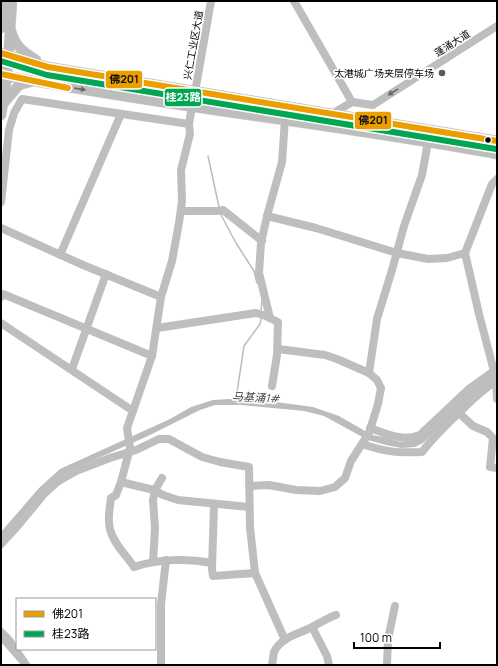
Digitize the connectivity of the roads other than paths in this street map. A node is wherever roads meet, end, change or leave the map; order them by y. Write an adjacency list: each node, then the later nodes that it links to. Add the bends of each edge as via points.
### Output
1 (4, 1): 5 (main road)
2 (12, 1): 5 (main road)
3 (212, 1): 11 (street, 兴仁工业区大道)
4 (294, 1): 12 (street)
5 (3, 26): 7 (main road); 8 (main road, via 22,51)
6 (497, 26): 12 (street, 蓬涌大道, one-way to 12, via 373,105)
7 (5, 55): 8 (main road); 9 (main road)
8 (48, 67): 11 (main road)
9 (4, 75): 10 (main road); 13 (main road)
10 (33, 81): 13 (main road, via 19,85); 14 (main road, one-way to 14)
11 (195, 92): 16 (main road)
12 (352, 102): 16 (street)
13 (3, 104): 17 (main road)
14 (192, 106): 18 (main road); 19 (street)
15 (121, 114): 19 (street); 24 (street, via 22,99 14,112 9,130); 31 (street)
16 (332, 114): 20 (main road)
17 (1, 115)
18 (285, 119): 21 (main road); 26 (street, via 282,162)
19 (189, 124): 25 (street, via 190,134 181,170)
20 (497, 141)
21 (428, 142): 22 (main road); 29 (street, via 424,170)
22 (497, 154)
23 (497, 179): 30 (street, via 492,184)
24 (1, 202)
25 (181, 211): 28 (street, via 220,210); 33 (street, via 172,261)
26 (267, 216): 28 (street); 29 (street)
27 (1, 228): 31 (street)
28 (262, 241): 35 (street, via 259,273)
29 (397, 253): 30 (street, via 428,259 447,258); 42 (street, via 377,319)
30 (465, 253): 43 (street)
31 (60, 255): 32 (street)
32 (106, 274): 33 (street); 38 (street)
33 (161, 297): 37 (street)
34 (1, 298): 38 (street, via 3,294)
35 (263, 315): 37 (street); 39 (street, via 278,322)
36 (1, 323): 41 (street)
37 (156, 328): 40 (street)
38 (86, 329): 40 (street); 41 (street)
39 (278, 349): 42 (street, via 325,355); 44 (street)
40 (152, 356): 46 (street)
41 (72, 369): 46 (street)
42 (369, 373): 48 (street, via 381,388)
43 (495, 377): 45 (street); 47 (street); 48 (street, via 470,388 420,435 413,438 399,438)
44 (272, 386)
45 (497, 399)
46 (133, 411): 50 (street, via 127,428)
47 (458, 413): 49 (street, via 422,452 395,453); 51 (street, via 493,438 490,467)
48 (370, 430): 49 (street)
49 (364, 442): 54 (street, via 351,461 345,478 335,487 320,491 269,485)
50 (129, 446): 53 (street); 54 (street, via 136,450 159,439 169,439 202,457 249,468); 58 (street, via 57,482)
51 (497, 468)
52 (162, 478): 55 (street)
53 (121, 482): 55 (street); 60 (street, via 116,495 111,498 110,530 134,567)
54 (249, 486): 57 (street)
55 (155, 490): 56 (street, via 178,500); 60 (street)
56 (214, 504): 57 (street); 61 (street)
57 (249, 507): 62 (street)
58 (1, 544)
59 (166, 560): 60 (street); 61 (street); 67 (street, via 161,604)
60 (153, 562)
61 (212, 563): 62 (street, via 213,576)
62 (255, 573): 66 (street)
63 (395, 606): 70 (street, via 388,639)
64 (336, 615): 65 (street)
65 (312, 627): 66 (street); 69 (street)
66 (285, 640): 68 (street, via 274,653)
67 (161, 665)
68 (272, 665)
69 (329, 665)
70 (387, 665)

